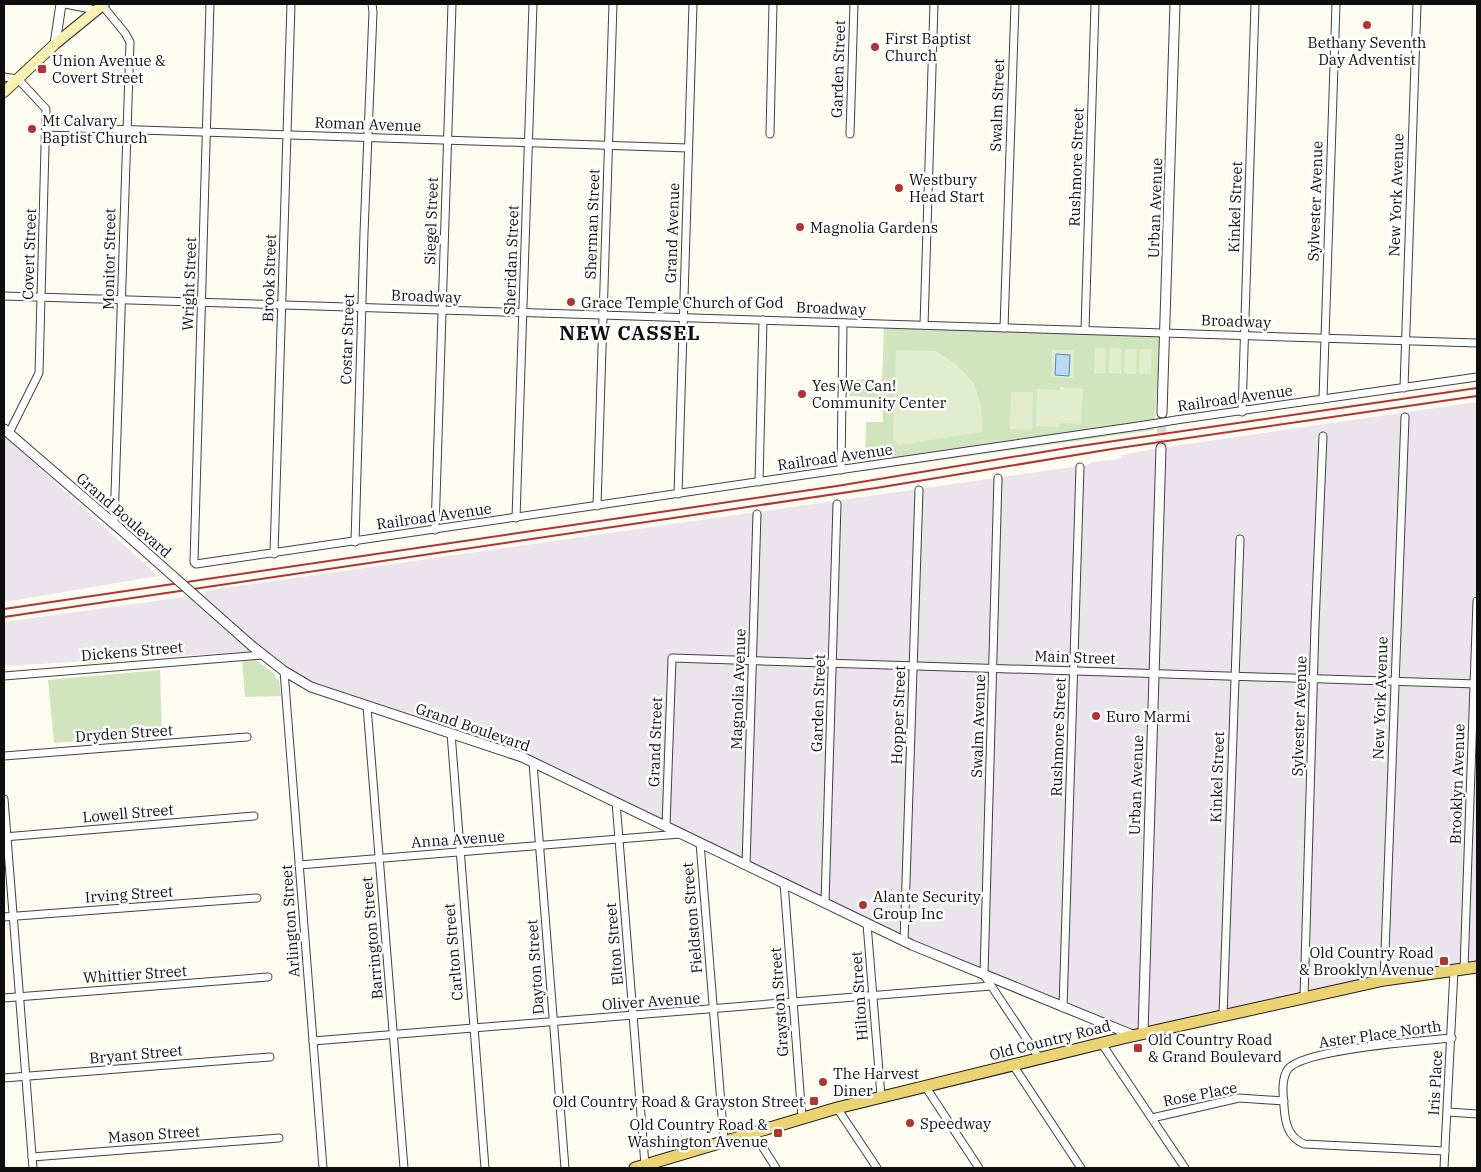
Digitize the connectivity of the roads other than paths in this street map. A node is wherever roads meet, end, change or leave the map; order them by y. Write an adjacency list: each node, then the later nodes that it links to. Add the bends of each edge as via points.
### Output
1 (63, 4): 18 (street); 19 (street)
2 (210, 4): 25 (street, Wright Street)
3 (291, 4): 28 (street, Brook Street)
4 (372, 4): 29 (street, Costar Street)
5 (452, 4): 30 (street, Siegel Street)
6 (532, 4): 31 (street, Sheridan Street)
7 (613, 4): 32 (street, Sherman Street)
8 (693, 4): 33 (street, Grand Avenue)
9 (773, 4): 26 (street)
10 (854, 4): 27 (street, Garden Street)
11 (934, 4): 46 (street)
12 (1014, 4): 47 (street, Swalm Street)
13 (1095, 4): 48 (street, Rushmore Street)
14 (1175, 4): 49 (street, Urban Avenue)
15 (1255, 4): 50 (street, Kinkel Street)
16 (1336, 4): 51 (street, Sylvester Avenue)
17 (1417, 4): 52 (street, New York Avenue)
18 (100, 6): 19 (main road); 24 (street, Monitor Street, via 130,42)
19 (55, 44): 21 (main road)
20 (4, 77): 21 (street)
21 (18, 79): 22 (main road); 23 (street, Covert Street, via 46,109)
22 (4, 92)
23 (46, 127): 24 (street, Roman Avenue); 35 (street, Covert Street)
24 (127, 130): 25 (street, Roman Avenue); 36 (street, Monitor Street)
25 (207, 132): 28 (street, Roman Avenue); 37 (street, Wright Street)
26 (770, 134)
27 (850, 134)
28 (287, 135): 29 (street, Roman Avenue); 38 (street, Brook Street)
29 (368, 137): 30 (street, Roman Avenue); 39 (street, Costar Street)
30 (448, 140): 31 (street, Roman Avenue); 40 (street, Siegel Street)
31 (528, 142): 32 (street, Roman Avenue); 41 (street, Sheridan Street)
32 (608, 145): 33 (street, Roman Avenue); 42 (street, Sherman Street)
33 (688, 148): 43 (street, Grand Avenue)
34 (4, 296): 35 (street, Broadway)
35 (41, 297): 36 (street, Broadway); 60 (street, Covert Street, via 39,373)
36 (122, 300): 37 (street, Broadway); 73 (street, Monitor Street)
37 (202, 302): 38 (street, Broadway); 78 (street, Wright Street)
38 (281, 306): 39 (street, Broadway); 77 (street, Brook Street)
39 (362, 308): 40 (street, Broadway); 76 (street, Costar Street)
40 (442, 310): 41 (street, Broadway); 74 (street, Siegel Street)
41 (523, 312): 42 (street, Broadway); 72 (street, Sheridan Street)
42 (603, 315): 43 (street, Broadway); 70 (street, Sherman Street)
43 (683, 318): 44 (street, Broadway); 68 (street, Grand Avenue)
44 (763, 320): 45 (street, Broadway); 66 (street)
45 (843, 323): 46 (street, Broadway); 64 (street)
46 (924, 325): 47 (street, Broadway)
47 (1004, 328): 48 (street, Broadway)
48 (1085, 330): 49 (street, Broadway)
49 (1165, 333): 50 (street, Broadway); 58 (street, Urban Avenue)
50 (1245, 335): 51 (street, Broadway); 57 (street, Kinkel Street)
51 (1325, 338): 52 (street, Broadway); 56 (street, Sylvester Avenue)
52 (1406, 341): 53 (street, Broadway); 55 (street, New York Avenue)
53 (1477, 343)
54 (1477, 377): 55 (street, Railroad Avenue)
55 (1404, 388): 56 (street, Railroad Avenue)
56 (1323, 399): 57 (street, Railroad Avenue)
57 (1242, 412): 64 (street, Railroad Avenue, bridge)
58 (1162, 413)
59 (1405, 417): 92 (street, New York Avenue)
60 (6, 431): 73 (street, Grand Boulevard)
61 (1324, 436): 91 (street, Sylvester Avenue)
62 (1161, 448): 88 (street, Urban Avenue)
63 (1080, 467): 87 (street, Rushmore Street)
64 (841, 470): 66 (street, Railroad Avenue)
65 (998, 478): 85 (street, Swalm Avenue)
66 (759, 482): 68 (street, Railroad Avenue)
67 (919, 490): 84 (street, Hopper Street)
68 (678, 494): 70 (street, Railroad Avenue)
69 (837, 504): 83 (street, Garden Street)
70 (597, 506): 72 (street, Railroad Avenue)
71 (757, 514): 82 (street, Magnolia Avenue)
72 (516, 518): 74 (street, Railroad Avenue)
73 (117, 526): 80 (street, Grand Boulevard, bridge)
74 (435, 530): 76 (street, Railroad Avenue)
75 (1240, 539): 90 (street, Kinkel Street)
76 (355, 542): 77 (street, Railroad Avenue)
77 (274, 554): 78 (street, Railroad Avenue)
78 (196, 564)
79 (1477, 600): 93 (street, Brooklyn Avenue)
80 (263, 656): 86 (street, Grand Boulevard); 89 (street, Dickens Street)
81 (672, 658): 82 (street, Main Street); 102 (street, Grand Street)
82 (752, 660): 83 (street, Main Street); 111 (street, Magnolia Avenue)
83 (833, 663): 84 (street, Main Street); 114 (street, Garden Street)
84 (913, 666): 85 (street, Main Street); 118 (street, Hopper Street)
85 (994, 668): 87 (street, Main Street); 121 (street, Swalm Avenue)
86 (284, 671): 94 (street, Grand Boulevard, via 310,687); 110 (street, Arlington Street)
87 (1074, 671): 88 (street, Main Street); 130 (street, Rushmore Street)
88 (1154, 673): 90 (street, Main Street); 137 (street, Urban Avenue)
89 (4, 676)
90 (1234, 676): 91 (street, Main Street); 133 (street, Kinkel Street)
91 (1314, 678): 92 (street, Main Street); 128 (street, Sylvester Avenue)
92 (1394, 681): 93 (street, Main Street); 123 (street, New York Avenue)
93 (1476, 684): 120 (street, Brooklyn Avenue)
94 (367, 706): 95 (street, Grand Boulevard); 109 (street, Barrington Street)
95 (451, 733): 98 (street, Grand Boulevard); 108 (street, Carlton Street)
96 (247, 737): 97 (street, Dryden Street)
97 (4, 756)
98 (533, 763): 100 (street, Grand Boulevard); 107 (street, Dayton Street)
99 (4, 798): 104 (street)
100 (616, 802): 102 (street, Grand Boulevard); 105 (street)
101 (254, 816): 104 (street, Lowell Street)
102 (666, 826): 103 (street, Grand Boulevard)
103 (682, 834): 105 (street, Anna Avenue); 106 (street, Grand Boulevard)
104 (5, 837): 115 (street)
105 (619, 840): 107 (street, Anna Avenue); 132 (street, Elton Street)
106 (700, 843): 111 (street, Grand Boulevard); 131 (street, Fieldston Street)
107 (539, 846): 108 (street, Anna Avenue); 134 (street, Dayton Street)
108 (459, 852): 109 (street, Anna Avenue); 135 (street, Carlton Street)
109 (379, 858): 110 (street, Anna Avenue); 136 (street, Barrington Street)
110 (299, 865): 139 (street, Arlington Street)
111 (746, 865): 112 (street, Grand Boulevard)
112 (784, 883): 114 (street, Grand Boulevard); 129 (street, Grayston Street)
113 (257, 898): 115 (street, Irving Street)
114 (825, 903): 117 (street, Grand Boulevard)
115 (13, 916): 116 (street, Irving Street); 125 (street)
116 (4, 917)
117 (867, 924): 118 (street, Grand Boulevard); 126 (street, Hilton Street)
118 (904, 942): 121 (street, Grand Boulevard)
119 (1477, 967): 120 (main road, Old Country Road)
120 (1459, 969): 123 (main road, Old Country Road); 138 (street, Iris Place)
121 (984, 975): 124 (street); 130 (street, Grand Boulevard)
122 (268, 977): 125 (street, Whittier Street)
123 (1384, 980): 128 (main road, Old Country Road)
124 (991, 986): 126 (street, Oliver Avenue); 142 (street)
125 (19, 996): 127 (street, Whittier Street); 144 (street)
126 (873, 997): 129 (street, Oliver Avenue); 147 (street, Hilton Street)
127 (4, 998)
128 (1304, 998): 133 (main road, Old Country Road)
129 (793, 1003): 131 (street, Oliver Avenue); 152 (street, Grayston Street)
130 (1063, 1008): 137 (street, Grand Boulevard)
131 (713, 1009): 132 (street, Oliver Avenue); 156 (street, Fieldston Street)
132 (633, 1016): 134 (street, Oliver Avenue); 159 (street, Elton Street)
133 (1223, 1016): 137 (main road, Old Country Road)
134 (553, 1022): 135 (street, Oliver Avenue); 164 (street, Dayton Street)
135 (473, 1028): 136 (street, Oliver Avenue); 163 (street, Carlton Street)
136 (394, 1034): 139 (street, Oliver Avenue); 162 (street, Barrington Street)
137 (1139, 1035): 140 (main road, Old Country Road)
138 (1452, 1038): 148 (street, Aster Place North, via 1347,1050 1297,1062 1285,1075); 150 (street, Iris Place)
139 (313, 1041): 161 (street, Arlington Street)
140 (1102, 1044): 142 (main road, Old Country Road); 153 (street)
141 (270, 1057): 144 (street, Bryant Street)
142 (1040, 1059): 143 (main road, Old Country Road)
143 (1013, 1065): 146 (main road, Old Country Road); 168 (street)
144 (26, 1077): 145 (street, Bryant Street); 158 (street)
145 (4, 1078)
146 (925, 1086): 147 (main road, Old Country Road); 167 (street)
147 (881, 1096): 149 (main road, Old Country Road)
148 (1284, 1100): 153 (street, Rose Place, via 1239,1098); 157 (street, Aster Place North, via 1285,1120 1291,1135 1304,1144)
149 (837, 1108): 152 (main road, Old Country Road); 166 (street)
150 (1448, 1112): 151 (street); 157 (street, Iris Place)
151 (1477, 1114)
152 (802, 1118): 154 (main road, Old Country Road)
153 (1152, 1118): 169 (street)
154 (754, 1132): 156 (main road, Old Country Road); 165 (street)
155 (279, 1138): 158 (street, Mason Street)
156 (724, 1141): 159 (main road, Old Country Road)
157 (1445, 1151): 170 (street, Iris Place)
158 (32, 1157): 160 (street)
159 (640, 1167)
160 (33, 1168)
161 (323, 1168)
162 (404, 1168)
163 (484, 1168)
164 (565, 1168)
165 (776, 1168)
166 (877, 1168)
167 (979, 1168)
168 (1081, 1168)
169 (1185, 1168)
170 (1444, 1168)

